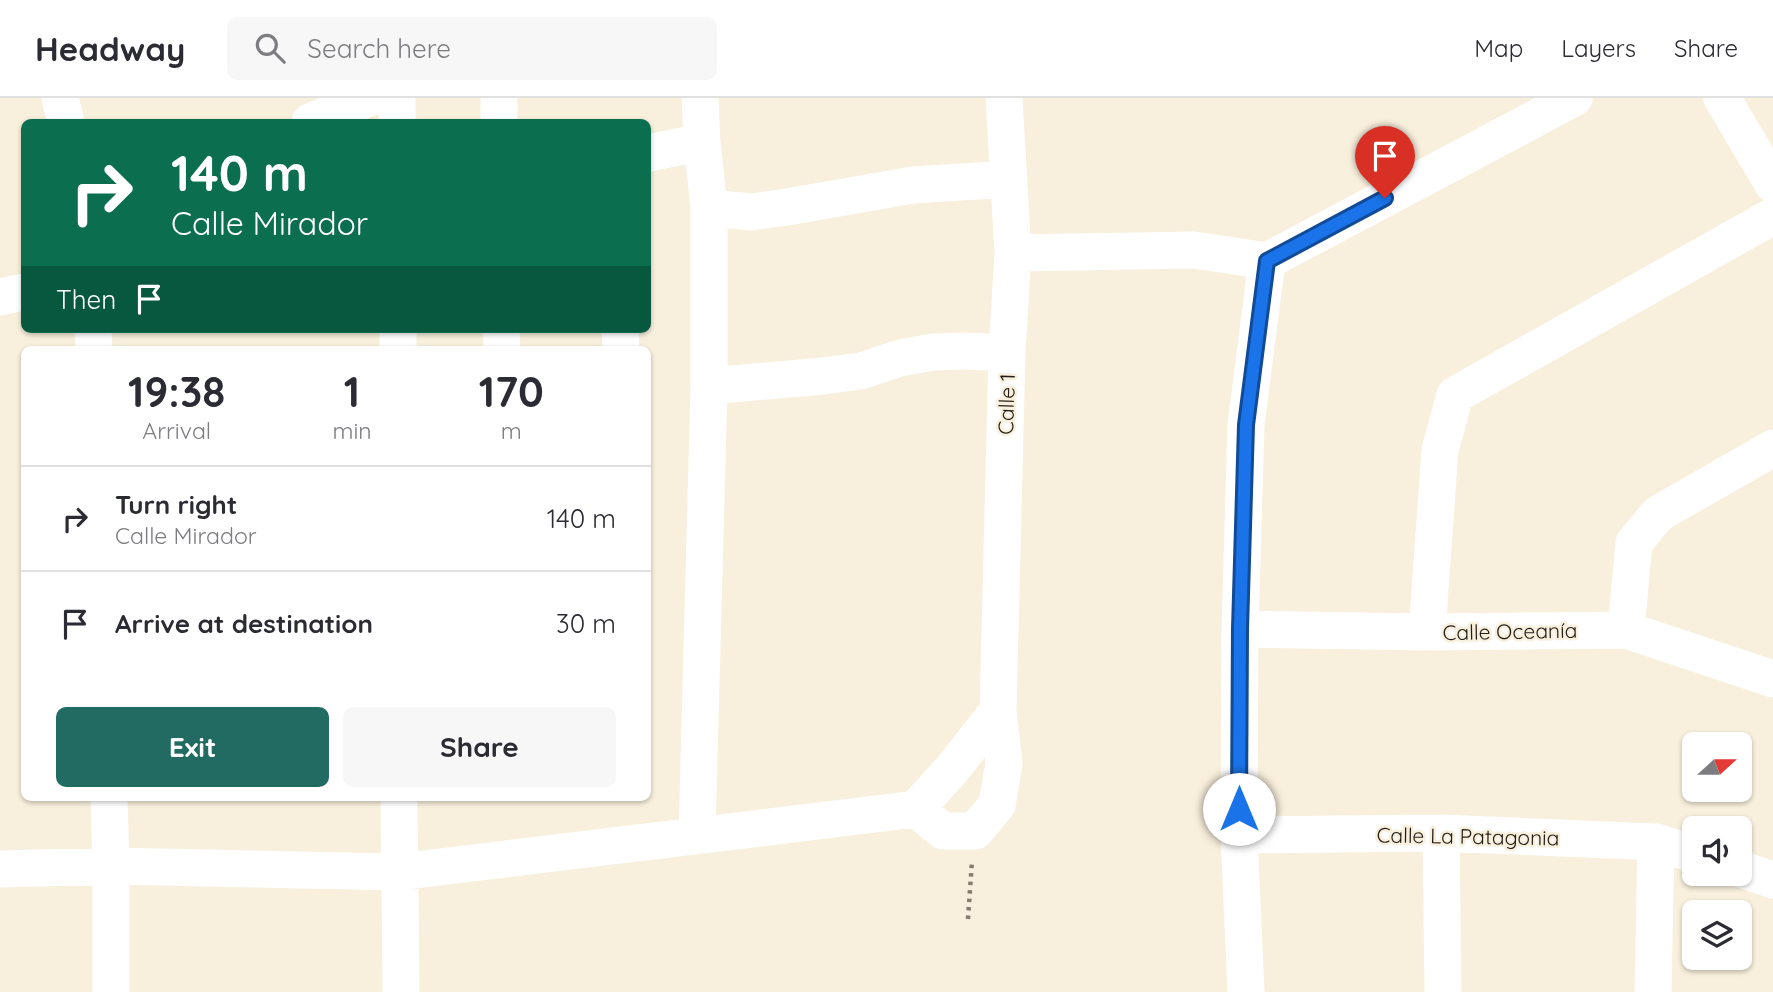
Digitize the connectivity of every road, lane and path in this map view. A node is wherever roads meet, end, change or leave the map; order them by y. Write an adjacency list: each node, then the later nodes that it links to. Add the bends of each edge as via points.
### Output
1 (60, 98): 9 (street)
2 (369, 98): 10 (street)
3 (397, 98): 11 (street)
4 (499, 98): 12 (street)
5 (700, 98): 13 (street)
6 (1004, 98): 15 (street, Calle 1)
7 (1574, 98): 20 (street)
8 (1723, 98): 16 (street)
9 (65, 119)
10 (317, 119)
11 (397, 119)
12 (499, 119)
13 (702, 142): 14 (street); 17 (street)
14 (651, 152)
15 (1009, 179): 17 (street, via 912,185 751,212); 19 (street, Calle 1)
16 (1773, 184)
17 (709, 208): 24 (street)
18 (1773, 216): 28 (street, via 1455,395 1440,450)
19 (1013, 253): 20 (street, via 1194,250); 23 (street, Calle 1)
20 (1267, 261): 26 (street, via 1246,425)
21 (21, 293): 22 (street)
22 (0, 297)
23 (1007, 353): 24 (street, via 933,352 822,376); 30 (street, Calle 1)
24 (709, 386): 36 (street)
25 (1773, 448): 27 (street, via 1658,514 1634,543)
26 (1240, 629): 28 (street, Calle Oceanía); 37 (street)
27 (1626, 630): 28 (street, Calle Oceanía); 29 (street, Calle Oceanía)
28 (1427, 632)
29 (1773, 679)
30 (998, 710): 33 (street); 34 (street, Calle 1, via 1004,763 998,806)
31 (109, 801): 40 (street)
32 (399, 801): 42 (street)
33 (916, 809): 34 (street, via 943,831); 36 (street)
34 (975, 831): 45 (path)
35 (1441, 833): 37 (street, Calle La Patagonia); 38 (street, Calle La Patagonia); 49 (street)
36 (697, 835): 42 (street)
37 (1239, 835): 48 (street)
38 (1656, 842): 39 (street, Calle La Patagonia); 50 (street)
39 (1682, 850)
40 (111, 866): 41 (street); 42 (street); 46 (street)
41 (0, 869)
42 (399, 872): 47 (street)
43 (1752, 873): 44 (street)
44 (1773, 880)
45 (968, 919)
46 (111, 992)
47 (401, 992)
48 (1246, 992)
49 (1443, 992)
50 (1653, 992)

